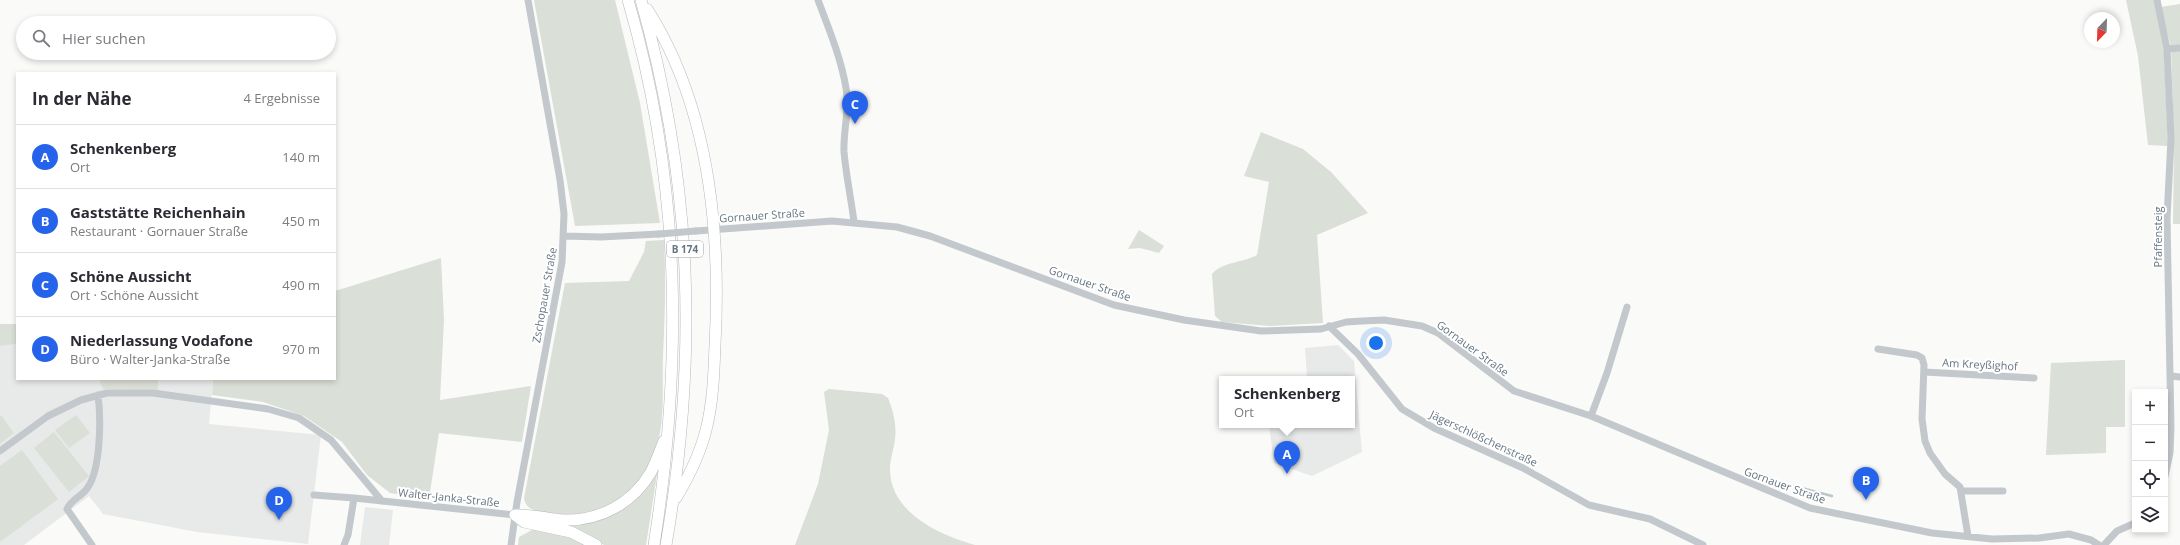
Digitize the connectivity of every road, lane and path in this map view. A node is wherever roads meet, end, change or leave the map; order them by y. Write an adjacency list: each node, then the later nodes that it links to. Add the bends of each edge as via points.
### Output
1 (528, 0): 10 (street, Zschopauer Straße, via 560,180)
2 (628, 0): 20 (highway, B 174, via 641,45 656,118 670,226 674,289)
3 (641, 0): 9 (highway, via 656,22 685,86 701,147); 28 (highway, B 174, via 658,63 671,130 685,251 686,373)
4 (818, 0): 8 (street, via 837,52 846,88 848,111 844,152)
5 (2157, 0): 7 (street, Pfaffensteig)
6 (2180, 48): 7 (street)
7 (2167, 49): 15 (street, Pfaffensteig, via 2171,138 2167,218)
8 (854, 222): 9 (street, Gornauer Straße, via 832,221); 12 (street, Gornauer Straße, via 897,227 930,236 1114,305 1176,319 1262,331 1321,329)
9 (715, 229): 10 (street, Gornauer Straße, bridge, via 601,237); 28 (highway, via 716,330 709,418 699,452 686,482)
10 (564, 236): 29 (street, Zschopauer Straße, via 558,285)
11 (1627, 307): 19 (street, via 1607,373)
12 (1329, 326): 19 (street, Gornauer Straße, via 1356,321 1384,320 1422,326 1438,333 1514,390); 38 (street, Jägerschlößchenstraße, via 1358,354 1402,409 1428,424 1523,468 1589,505 1650,519)
13 (1878, 349): 14 (street, via 1919,355 1923,360)
14 (1924, 372): 17 (street, Am Kreyßighof); 23 (street, via 1922,419 1925,440 1941,469 1959,484)
15 (2171, 376): 16 (street); 22 (street, Pfaffensteig, via 2172,427)
16 (2180, 377)
17 (2034, 378)
18 (98, 395): 21 (street, Walter-Janka-Straße, via 48,416); 27 (street, Walter-Janka-Straße, via 119,392 153,393 268,409 289,415 311,425 331,440); 32 (street, via 100,433 94,475 89,486 67,509)
19 (1590, 416): 31 (street, Gornauer Straße, via 1810,508 1889,526)
20 (667, 435): 29 (highway, via 644,482 630,497 611,510 572,520 528,514); 36 (highway, B 174, via 666,462)
21 (0, 451)
22 (2167, 461)
23 (1961, 491): 24 (street); 31 (street)
24 (2003, 491)
25 (314, 495): 26 (street, Walter-Janka-Straße)
26 (354, 498): 27 (street, Walter-Janka-Straße); 33 (street)
27 (382, 501): 29 (street, Walter-Janka-Straße)
28 (673, 502): 37 (highway, B 174)
29 (515, 515): 34 (street, Zschopauer Straße); 35 (highway, via 524,522 571,532)
30 (2132, 524): 40 (street, via 2117,531)
31 (1968, 536): 39 (street, Gornauer Straße, via 1992,539 2039,538 2069,534)
32 (92, 545)
33 (344, 545)
34 (511, 545)
35 (596, 545)
36 (654, 545)
37 (666, 545)
38 (1703, 545)
39 (2099, 545)
40 (2104, 545)

